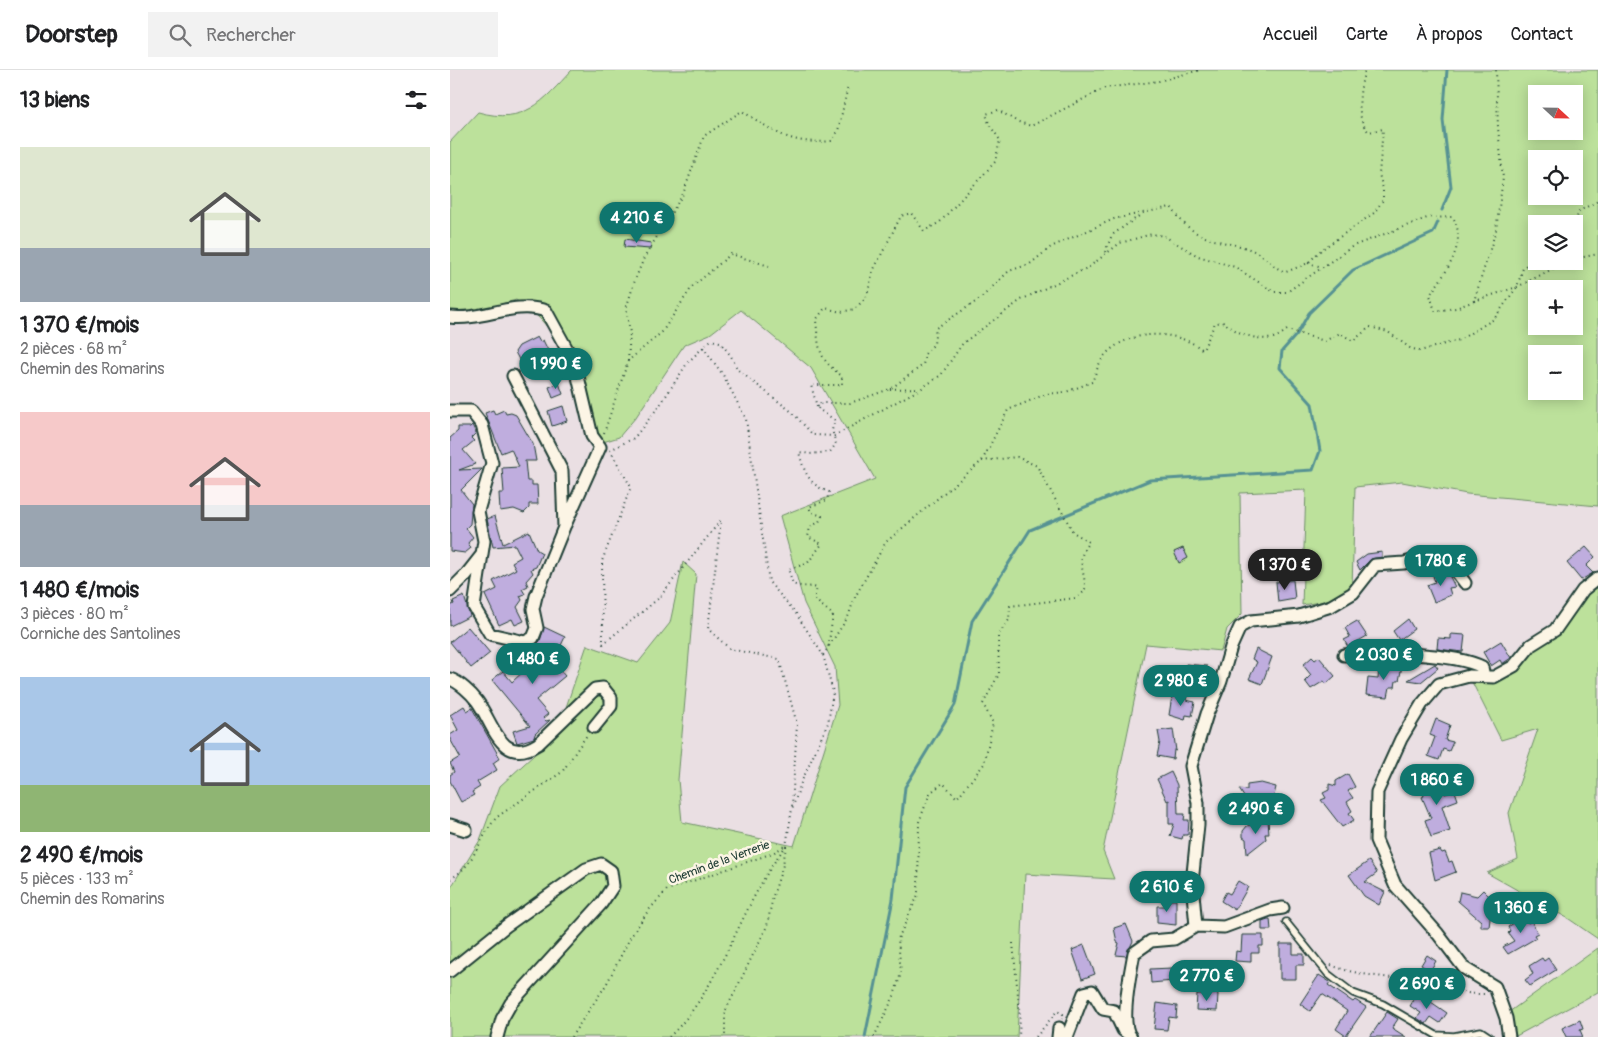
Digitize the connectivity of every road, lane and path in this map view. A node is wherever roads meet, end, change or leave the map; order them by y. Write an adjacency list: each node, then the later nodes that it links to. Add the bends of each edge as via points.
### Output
1 (1200, 70): 24 (path, via 1159,81 1105,88 1030,126 998,110 986,114 988,124 1000,140 995,162 940,222 924,231 911,212 902,216 872,272 867,296 855,309 841,312 825,308 816,320 819,352 826,365 842,376 842,385 811,385)
2 (1365, 70): 11 (path, via 1359,89 1363,122 1369,132 1383,129 1378,174 1383,200 1374,213 1321,250)
3 (1496, 70): 17 (path, via 1503,178 1496,230)
4 (848, 86): 20 (path, via 838,131 832,141 806,144 780,135 742,112 704,136 683,194 634,280 626,309 630,333)
5 (1598, 201): 7 (path)
6 (1144, 213): 8 (path, via 1112,235); 11 (path, via 1171,207 1192,231 1240,244 1276,269 1286,272); 23 (path, via 1114,220 1051,247 1030,264 1009,271 980,299 936,328 934,344 925,354 923,365)
7 (1578, 215)
8 (1105, 253): 14 (path, via 1136,238 1152,234 1164,236 1198,256 1235,267 1274,292 1287,292); 22 (path, via 1089,267 1020,300 963,343 941,375)
9 (1598, 254): 10 (path)
10 (1583, 257)
11 (1308, 263): 14 (path)
12 (1528, 263): 16 (path, via 1523,268)
13 (768, 266): 20 (path, via 732,254 692,287 662,332)
14 (1322, 267): 17 (path, via 1353,246 1383,233 1427,218 1453,217 1459,229 1455,252 1430,295 1435,311)
15 (1550, 270): 16 (path)
16 (1517, 287): 17 (path); 28 (path, via 1494,318 1459,340 1420,351 1410,348 1388,332 1370,327 1353,341 1340,333 1325,341 1287,330 1272,339 1231,330 1225,322 1216,323 1203,350 1193,342 1153,334 1126,338 1105,355 1092,382 1066,392 1046,394 1008,410)
17 (1474, 301)
18 (450, 317): 27 (street, via 467,318 532,306 546,311 575,364 592,436)
19 (703, 347): 26 (path, via 711,340 720,342 738,370 792,412 813,434); 27 (path, via 688,362 634,438); 36 (path, Chemin de la Verrerie, via 723,375 746,419 769,582 794,612)
20 (628, 361): 27 (path)
21 (512, 376): 29 (street, via 562,470)
22 (922, 388): 23 (path); 26 (path)
23 (890, 389): 24 (path, via 850,403 821,403)
24 (818, 409): 26 (path, via 835,420)
25 (450, 411): 30 (street, via 471,411 482,425 492,464 478,511 484,541)
26 (834, 436): 34 (path, via 836,444 830,452 799,452 804,473 813,484 829,492 827,500 809,507 811,512 822,516 810,527 808,537 822,544 807,564 788,568 794,584 817,588 814,599 833,615)
27 (605, 448): 29 (street); 40 (path, via 631,487 602,561 603,644 659,598 721,520 708,629 730,649 779,659 797,724)
28 (982, 461): 34 (path, via 886,542 855,597 848,618); 58 (path, via 1017,458 1037,466 1073,532 1089,542 1081,552 1085,591 1076,598 1010,606 1009,620 998,635 999,674 983,704 993,723 984,764 957,798 944,783 930,794 919,822 918,895 898,939 901,973)
29 (564, 527): 30 (street, via 536,596 533,609 537,628 533,638 525,642 490,634 474,607)
30 (482, 554): 33 (street)
31 (1598, 578): 37 (street, via 1583,590 1555,630 1531,644 1514,666 1494,678)
32 (1465, 583): 47 (street, via 1447,559 1434,555 1404,563 1375,565 1353,593 1332,606 1299,616 1251,621 1240,627 1230,647 1191,766 1198,803 1192,883)
33 (450, 591)
34 (828, 648): 36 (path)
35 (1344, 655): 37 (street, via 1444,657 1472,662 1482,667)
36 (823, 656): 40 (path, Chemin de la Verrerie, via 833,692 828,723 800,783)
37 (1484, 676): 51 (street, via 1469,676 1439,684 1422,704 1386,768 1377,792 1376,840 1395,885 1409,903 1464,968 1484,978)
38 (450, 679): 39 (street, via 476,699 502,744 510,750 528,750 538,744 595,689 603,688 611,698 611,706)
39 (594, 727): 44 (path, via 562,772 489,825 466,868)
40 (792, 810): 43 (path, Chemin de la Verrerie)
41 (450, 825): 42 (street)
42 (466, 830)
43 (786, 845): 55 (path, Chemin de la Verrerie, via 773,853 667,890 630,938 606,985); 56 (path, via 756,892 699,1003); 57 (path, via 767,926 725,1012)
44 (450, 879)
45 (1283, 908): 47 (street, via 1224,927)
46 (1286, 922): 60 (lane, via 1328,974 1354,993 1383,1004 1436,1035 1454,1036 1481,1031)
47 (1196, 926): 53 (street, via 1174,939 1150,941 1134,952 1129,979)
48 (1013, 943): 59 (path)
49 (1329, 964): 51 (path, via 1348,972 1460,992)
50 (450, 971): 54 (street, via 586,869 601,864 611,871 613,886 601,904 511,1003)
51 (1499, 994): 61 (street)
52 (1061, 1034): 53 (street, via 1084,993 1092,991 1104,1010 1114,1011)
53 (1129, 1035)
54 (497, 1037)
55 (572, 1037)
56 (668, 1037)
57 (725, 1037)
58 (874, 1037)
59 (1019, 1037)
60 (1490, 1037)
61 (1509, 1037)

